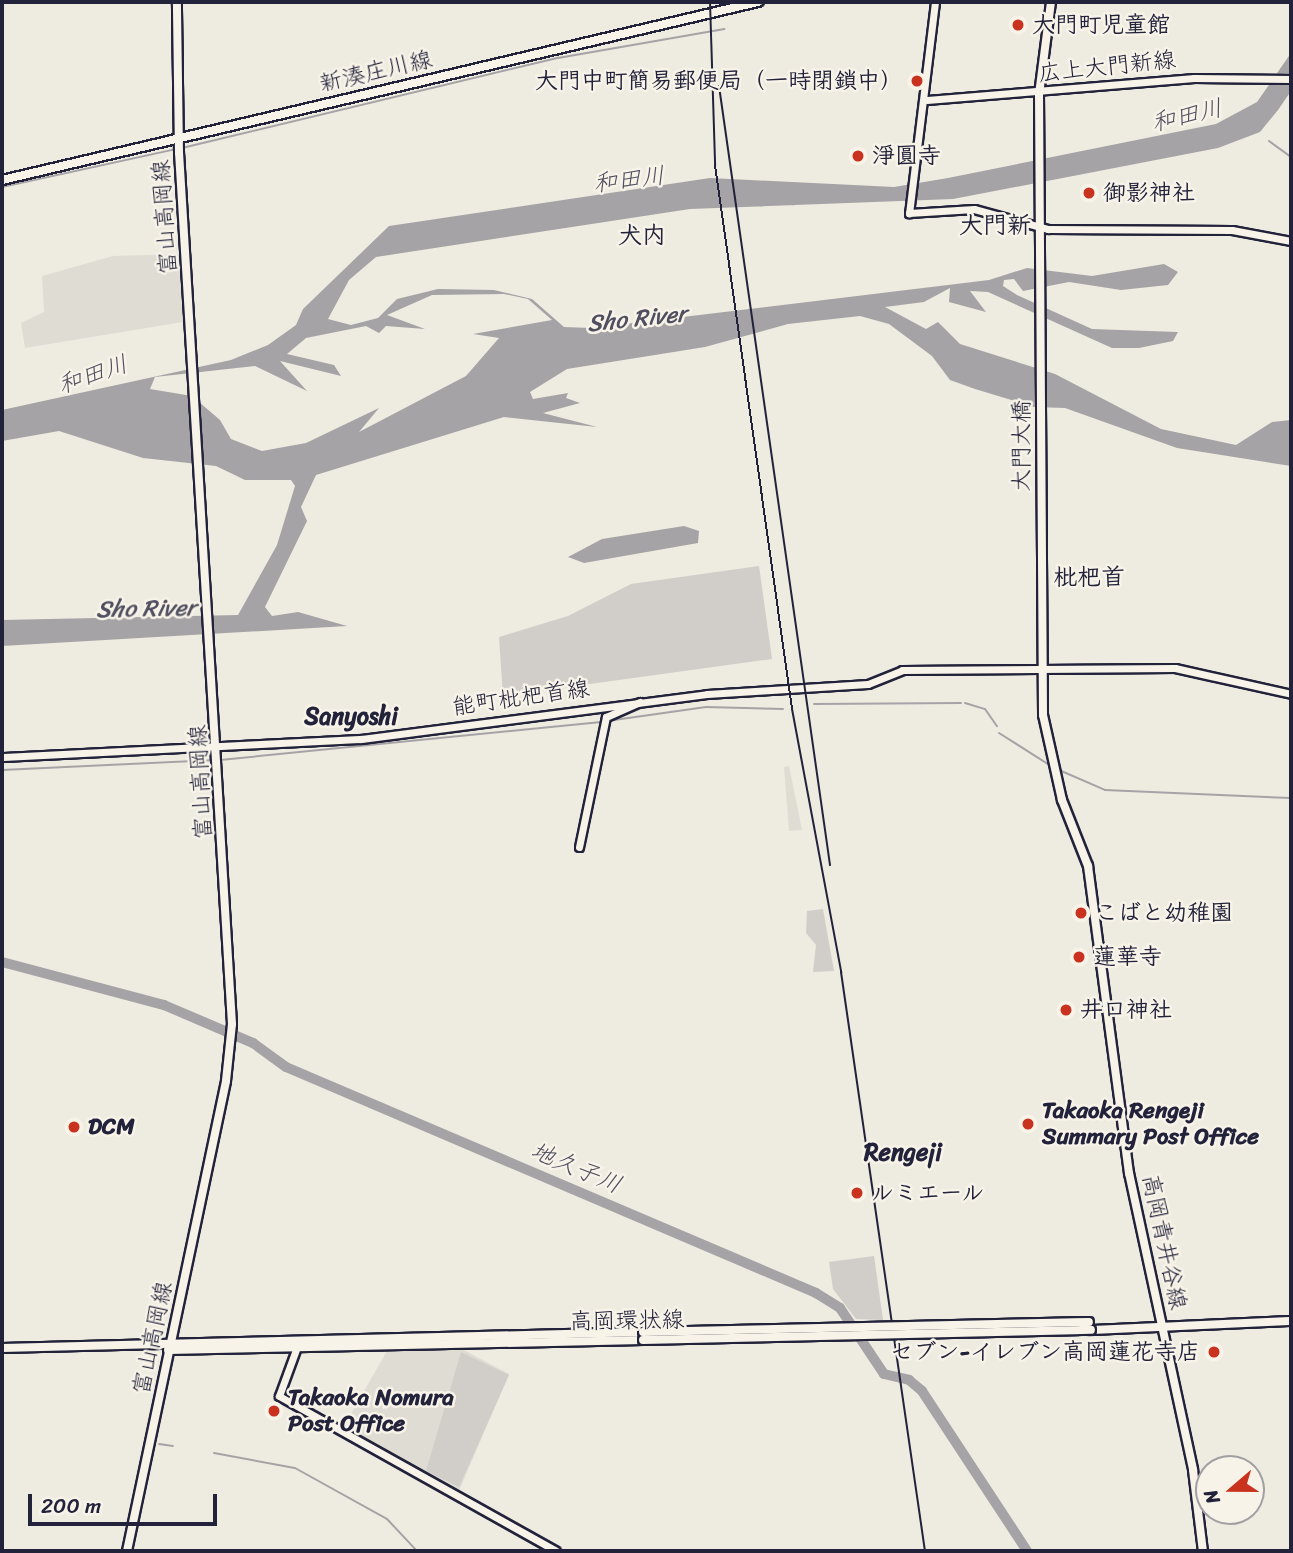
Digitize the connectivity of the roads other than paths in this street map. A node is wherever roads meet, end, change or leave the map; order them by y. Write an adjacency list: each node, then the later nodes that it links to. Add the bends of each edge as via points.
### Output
1 (177, 2): 8 (main road, 富山高岡線)
2 (758, 2): 8 (main road, 新湊庄川線)
3 (935, 2): 7 (main road)
4 (1051, 2): 6 (main road)
5 (1291, 79): 6 (main road, 広上大門新線, via 1150,81)
6 (1039, 94): 7 (main road, 広上大門新線); 10 (main road)
7 (927, 100): 10 (main road, via 909,176 908,209 974,209)
8 (181, 139): 9 (main road, 新湊庄川線); 16 (main road, 富山高岡線)
9 (2, 180)
10 (1042, 228): 11 (main road, via 1232,230); 12 (main road, 大門大橋)
11 (1291, 241)
12 (1042, 654): 13 (main road, 高岡青井谷線)
13 (1042, 664): 14 (main road, 能町枇杷首線, via 1175,668); 15 (main road, 能町枇杷首線, via 902,670 868,684); 20 (main road, 高岡青井谷線, via 1050,753 1087,866 1129,1173)
14 (1291, 694)
15 (640, 702): 16 (main road, 能町枇杷首線); 18 (main road, via 606,720)
16 (218, 756): 17 (main road, 能町枇杷首線); 22 (main road, 富山高岡線, via 231,1045)
17 (2, 757)
18 (579, 847)
19 (1291, 1321): 20 (main road, 高岡環状線)
20 (1162, 1323): 21 (main road, 高岡環状線, bridge); 26 (main road, 高岡青井谷線)
21 (298, 1344): 22 (main road, 高岡環状線); 25 (main road, via 279,1396)
22 (172, 1347): 23 (main road, 高岡環状線); 24 (main road, 富山高岡線)
23 (2, 1348)
24 (127, 1551)
25 (556, 1551)
26 (1203, 1551)

